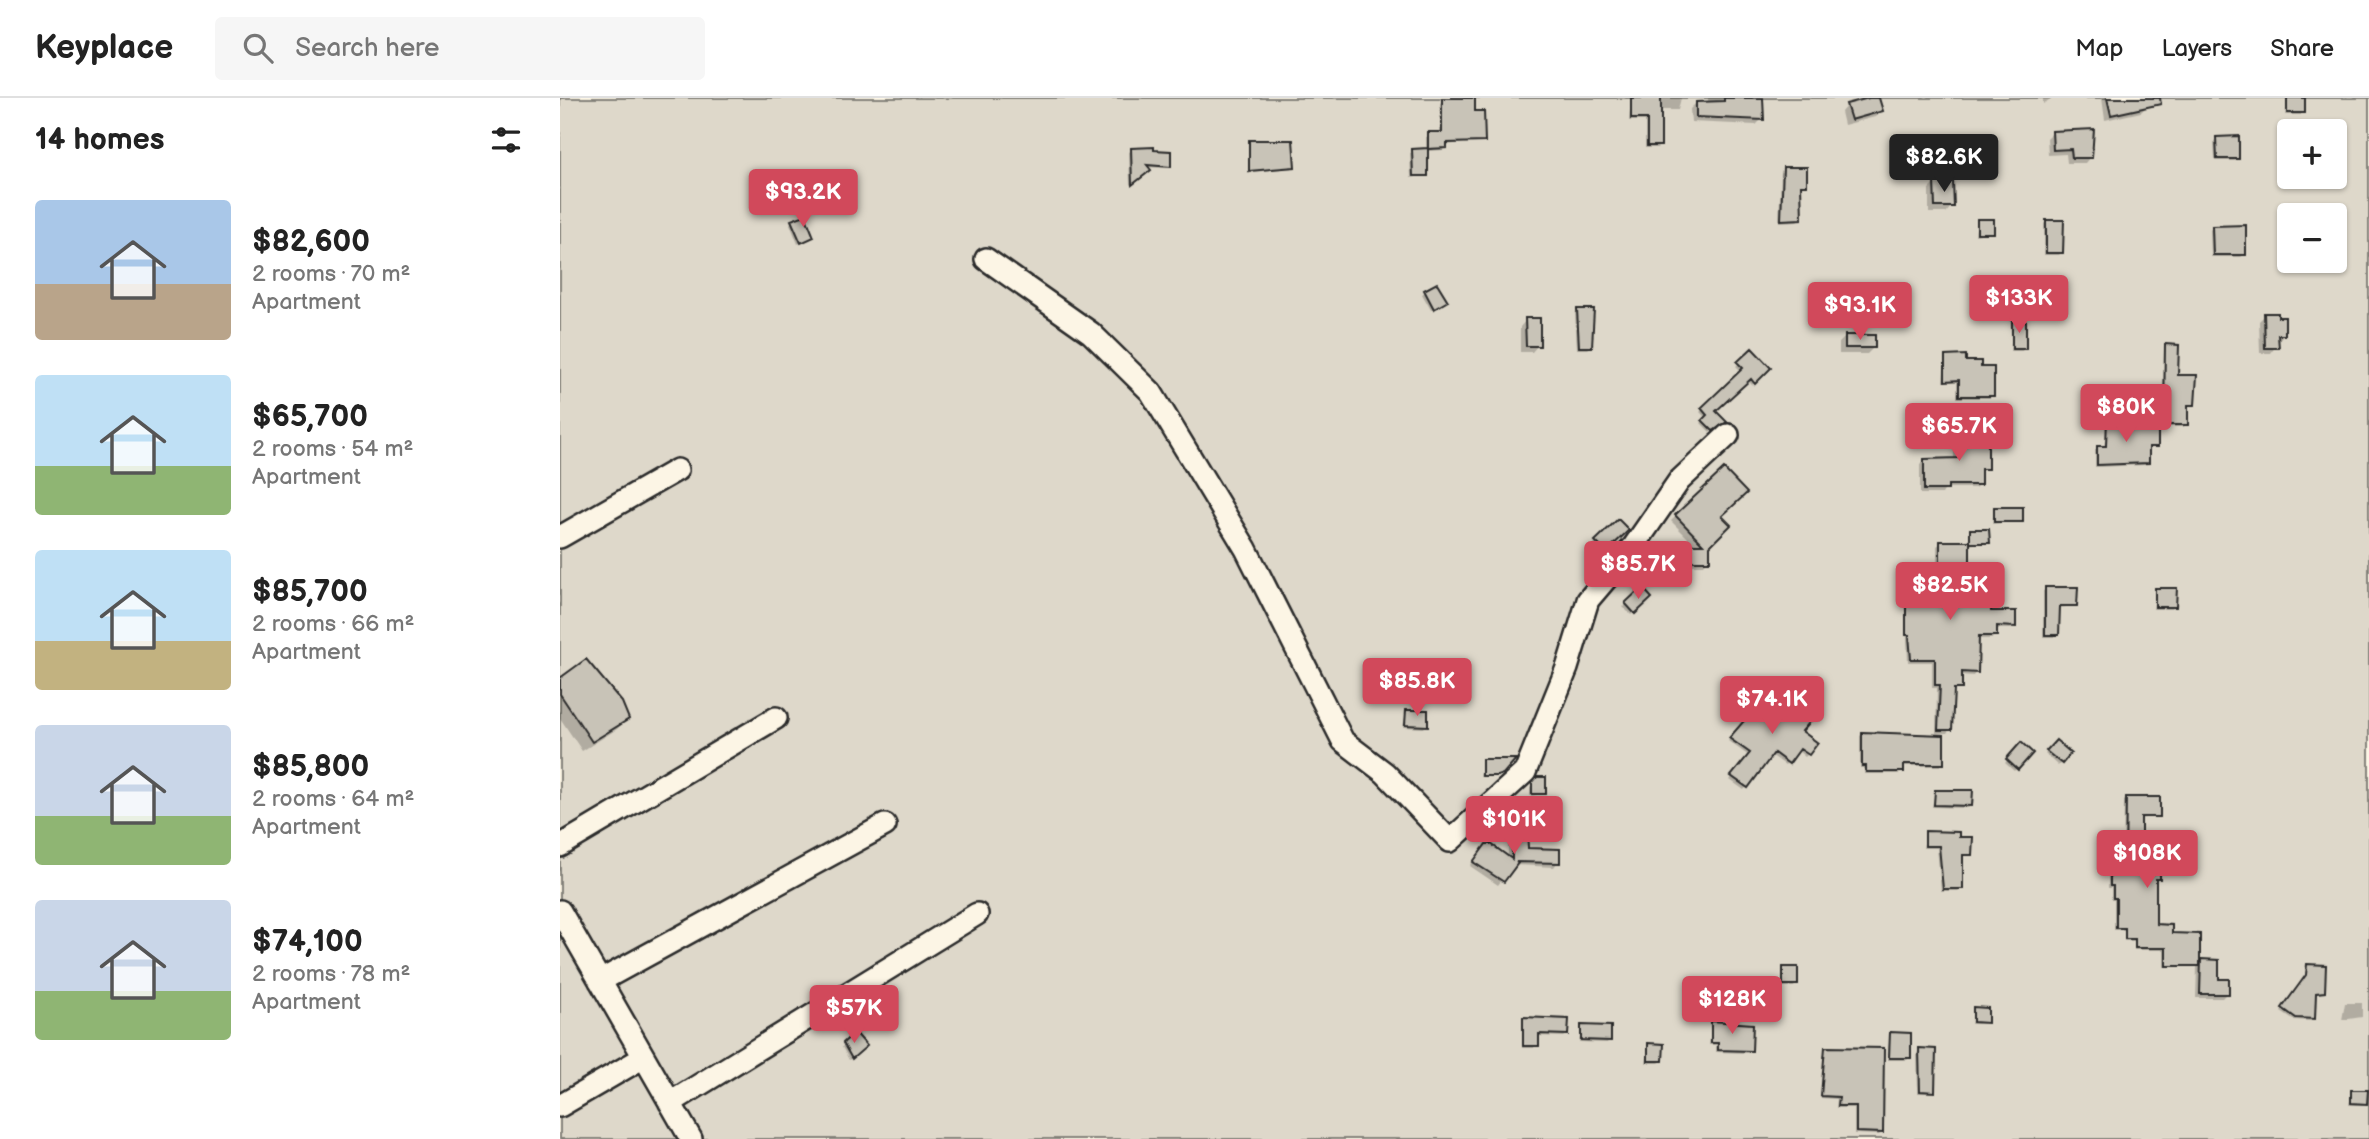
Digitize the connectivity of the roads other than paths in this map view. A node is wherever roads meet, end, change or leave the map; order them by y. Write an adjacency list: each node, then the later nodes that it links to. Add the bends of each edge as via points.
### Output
1 (986, 260): 2 (street, via 1091,333 1151,391 1246,549 1343,741 1385,773 1450,841 1525,772 1567,668 1588,600 1634,546 1679,481)
2 (1728, 435)
3 (677, 470): 4 (street)
4 (560, 537)
5 (776, 718): 7 (street)
6 (885, 825): 11 (street)
7 (560, 846)
8 (560, 911): 10 (street)
9 (976, 915): 13 (street)
10 (568, 943): 11 (street)
11 (600, 981): 12 (street)
12 (644, 1057): 13 (street); 14 (street)
13 (670, 1103): 15 (street)
14 (560, 1105)
15 (691, 1139)

